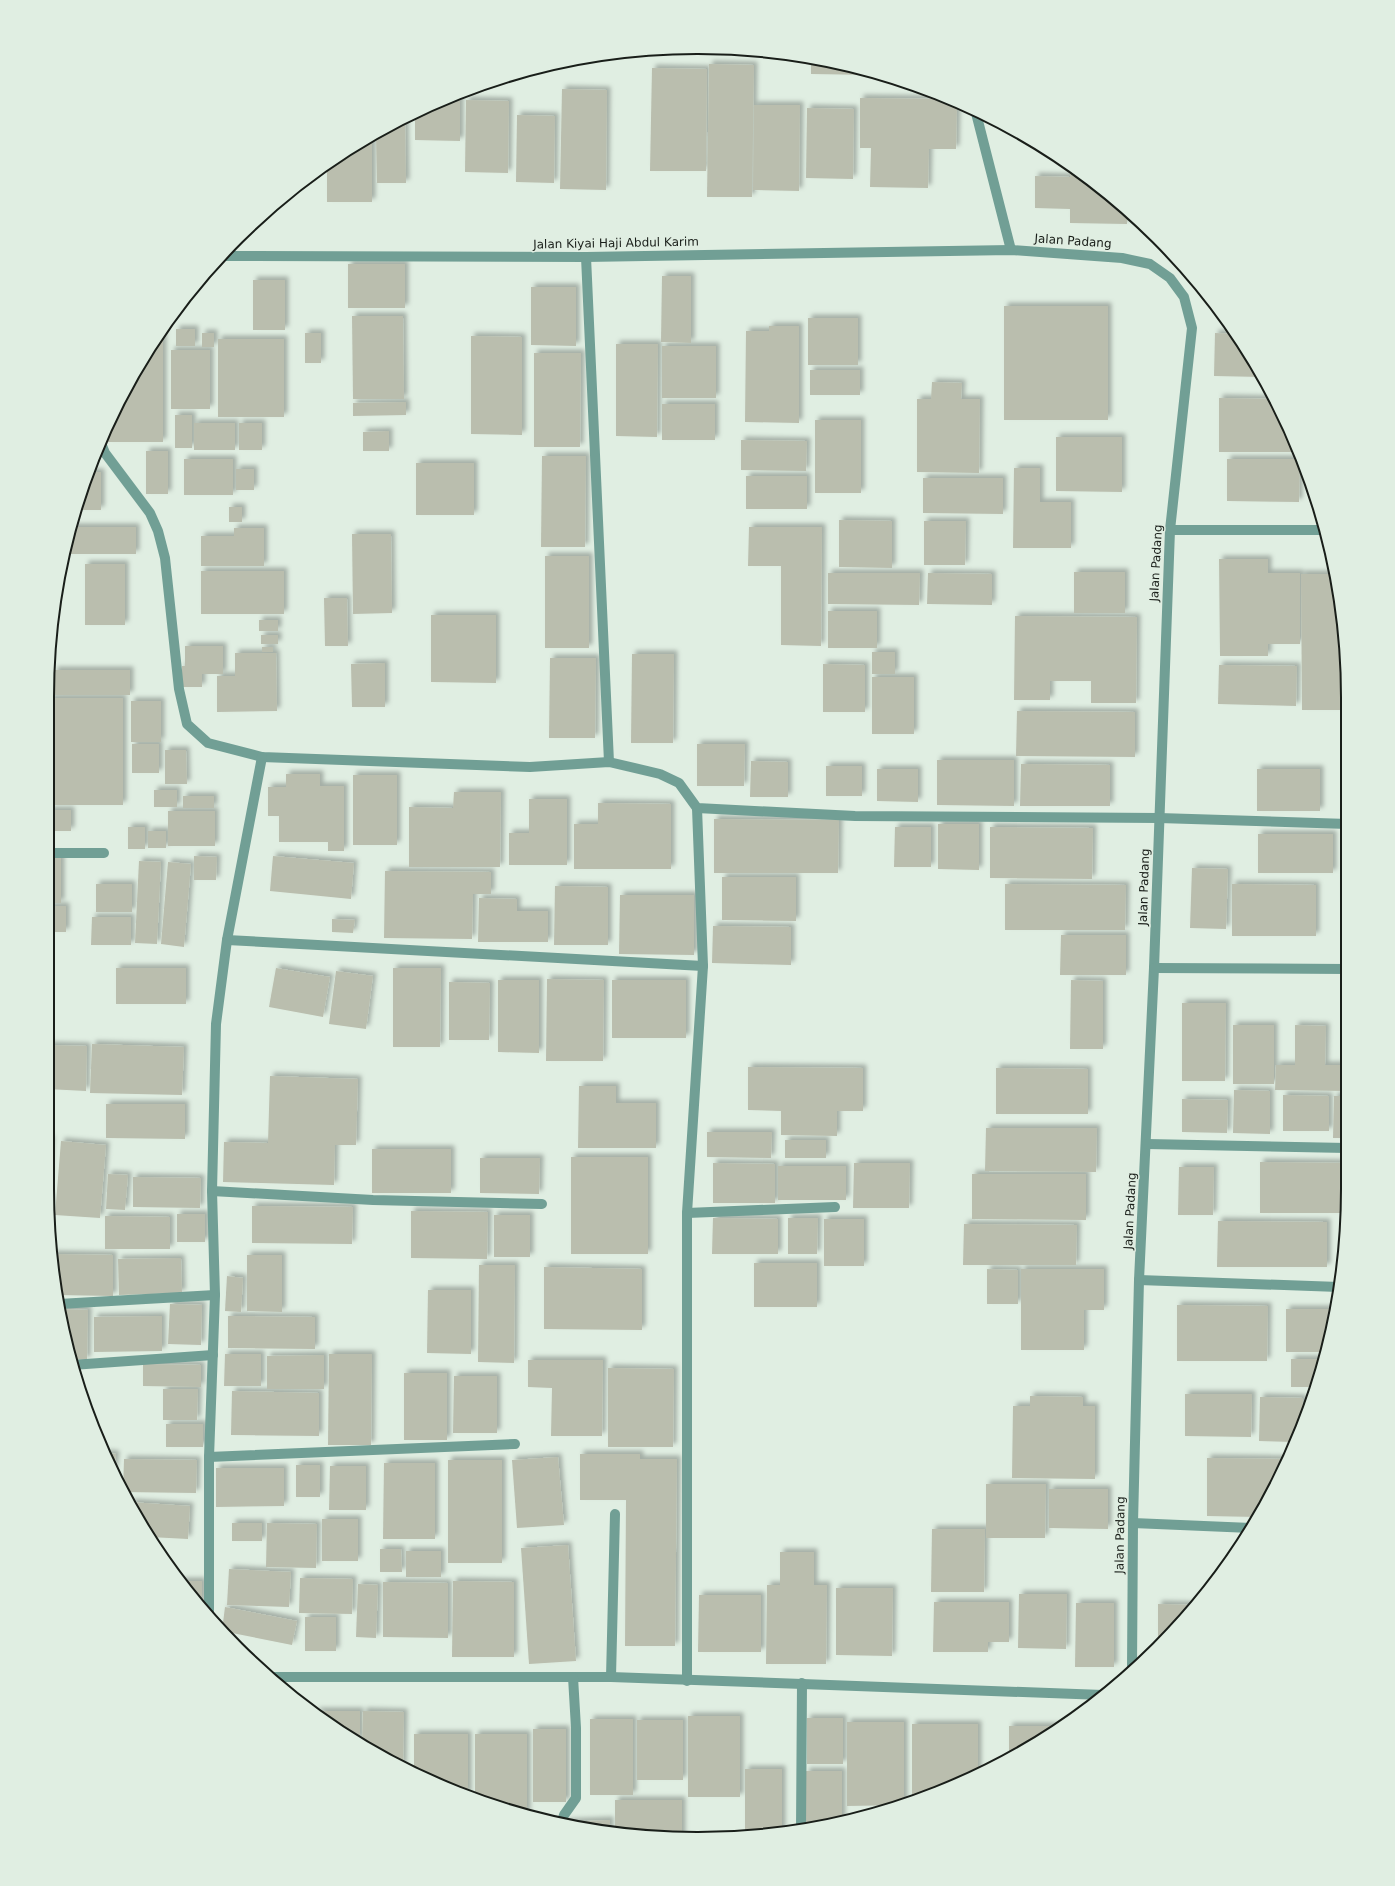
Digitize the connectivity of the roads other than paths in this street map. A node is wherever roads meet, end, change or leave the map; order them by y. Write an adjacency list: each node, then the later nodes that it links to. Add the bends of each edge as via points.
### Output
1 (977, 118): 2 (street)
2 (1011, 250): 4 (street, Jalan Kiyai Haji Abdul Karim); 6 (street, Jalan Padang, via 1122,258 1150,264 1170,278 1184,297 1192,328)
3 (229, 256): 4 (street, Jalan Kiyai Haji Abdul Karim)
4 (586, 257): 9 (street)
5 (104, 450): 8 (street, via 150,513 158,531 165,558 179,689 188,724 208,743)
6 (1170, 530): 7 (street); 11 (street, Jalan Padang)
7 (1319, 530)
8 (262, 757): 9 (street, via 530,767); 15 (street)
9 (610, 762): 10 (street, via 660,774 679,783)
10 (697, 808): 11 (street, via 855,816); 16 (street)
11 (1159, 818): 12 (street); 17 (street, Jalan Padang)
12 (1341, 824)
13 (54, 853): 14 (street)
14 (104, 853)
15 (227, 940): 16 (street); 21 (street, via 216,1024)
16 (703, 966): 24 (street)
17 (1154, 968): 18 (street); 19 (street, Jalan Padang)
18 (1341, 969)
19 (1147, 1144): 20 (street); 25 (street, Jalan Padang)
20 (1341, 1148)
21 (212, 1191): 22 (street, via 373,1200); 27 (street)
22 (542, 1204)
23 (835, 1207): 24 (street)
24 (687, 1214): 41 (street)
25 (1140, 1280): 26 (street); 34 (street, Jalan Padang)
26 (1333, 1287)
27 (215, 1295): 28 (street); 29 (street)
28 (65, 1304)
29 (213, 1355): 30 (street); 32 (street)
30 (79, 1365)
31 (515, 1444): 32 (street)
32 (209, 1457): 36 (street)
33 (615, 1514): 40 (street)
34 (1133, 1523): 35 (street); 37 (street, Jalan Padang)
35 (1244, 1528)
36 (209, 1607)
37 (1132, 1663)
38 (279, 1677): 39 (street)
39 (573, 1678): 40 (street); 44 (street, via 576,1798)
40 (610, 1678): 41 (street)
41 (687, 1681): 42 (street)
42 (802, 1683): 43 (street); 45 (street)
43 (1094, 1695)
44 (563, 1818)
45 (801, 1823)

